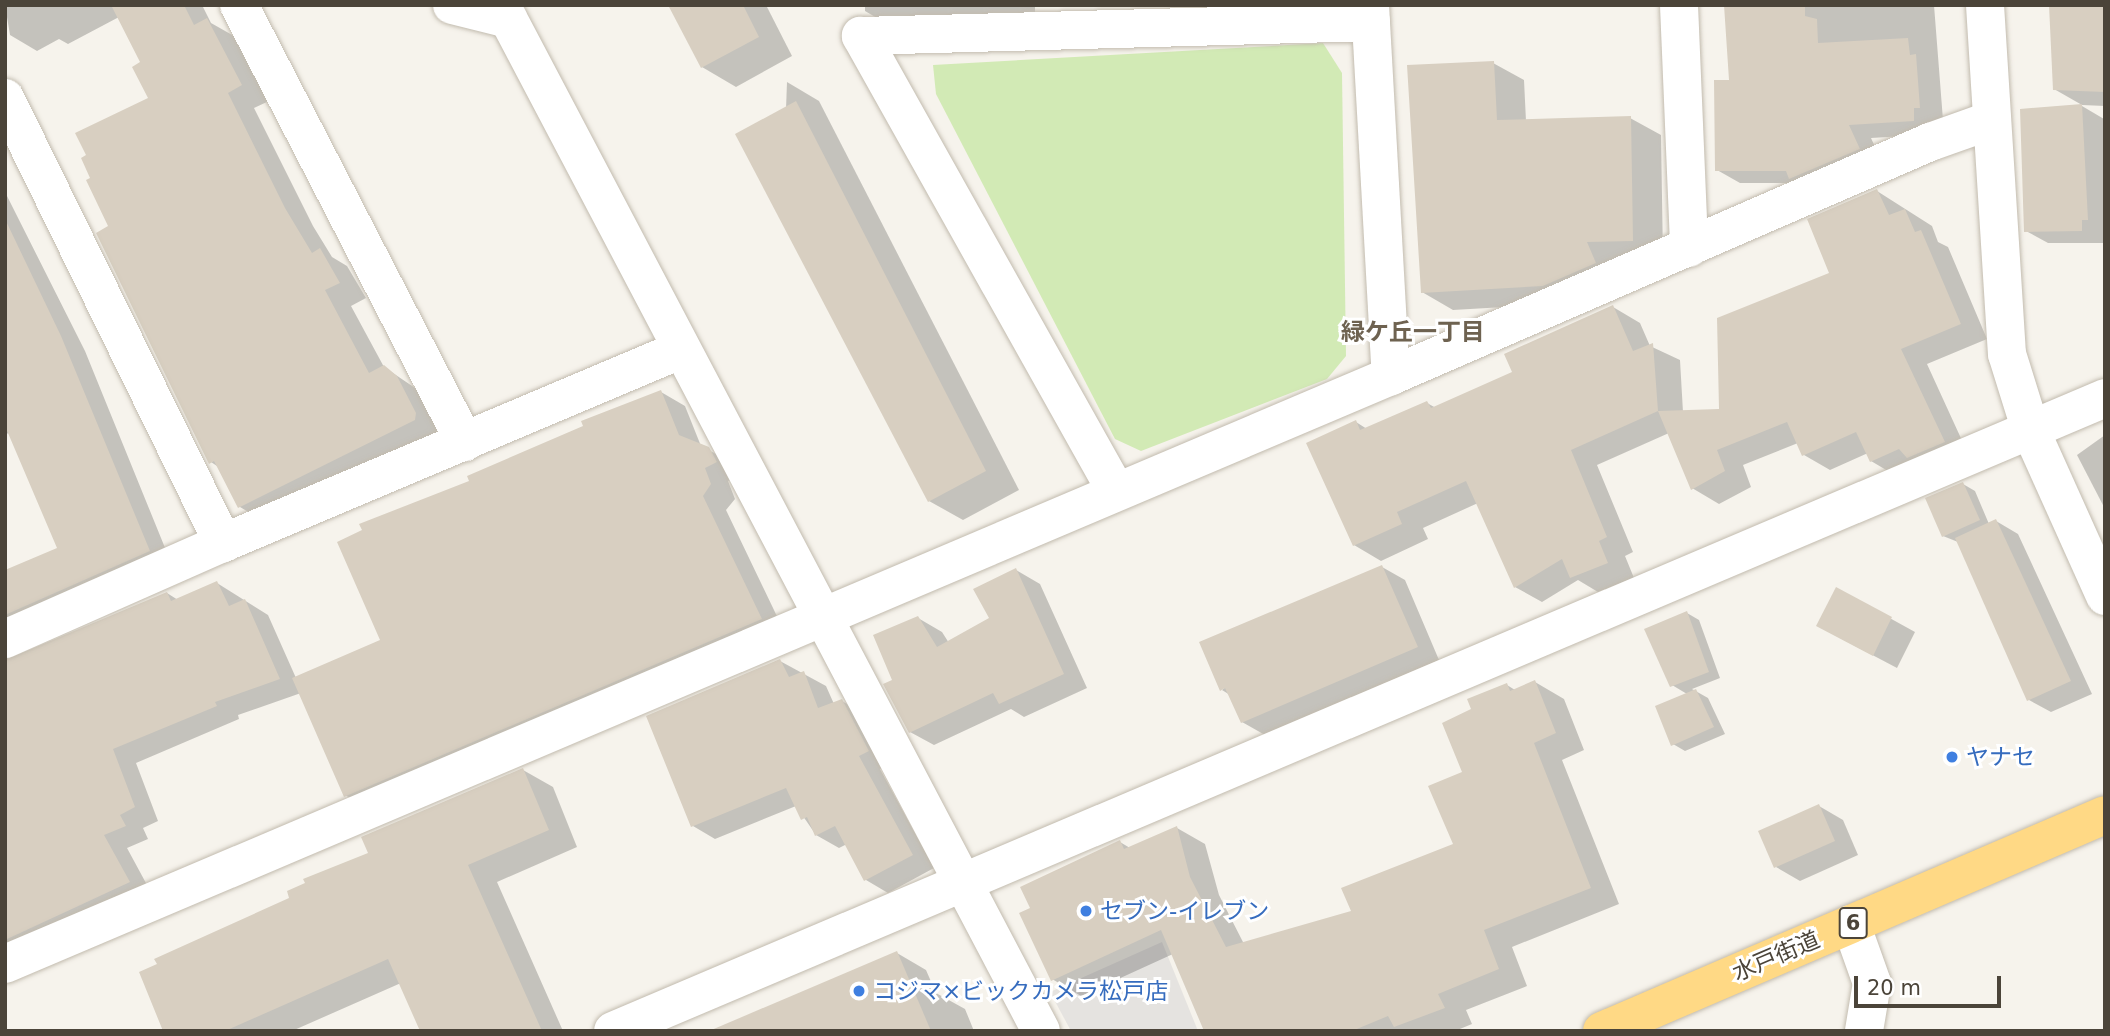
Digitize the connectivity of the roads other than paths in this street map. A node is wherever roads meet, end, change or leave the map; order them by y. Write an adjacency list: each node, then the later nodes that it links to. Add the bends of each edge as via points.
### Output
1 (239, 5): 14 (street)
2 (452, 5): 5 (street)
3 (1679, 5): 9 (street)
4 (1985, 5): 8 (street)
5 (504, 12): 10 (street)
6 (1371, 14): 11 (street); 15 (street, via 861,36)
7 (5, 98): 16 (street)
8 (1989, 121): 9 (street, via 1930,142); 13 (street, via 2007,354)
9 (1689, 248): 11 (street)
10 (680, 350): 14 (street); 18 (street)
11 (1391, 376): 15 (street)
12 (2105, 398): 13 (street)
13 (2031, 430): 17 (street); 21 (street)
14 (466, 442): 16 (street)
15 (1116, 491): 18 (street)
16 (223, 543): 19 (street)
17 (2105, 596)
18 (820, 615): 21 (street); 23 (street)
19 (5, 639)
20 (2105, 815): 22 (highway, 水戸街道 / 6)
21 (963, 880): 24 (street); 25 (street)
22 (1851, 924): 26 (highway, 水戸街道 / 6); 27 (street, via 1872,983)
23 (5, 964)
24 (613, 1031)
25 (1041, 1031)
26 (1602, 1031)
27 (1864, 1031)

